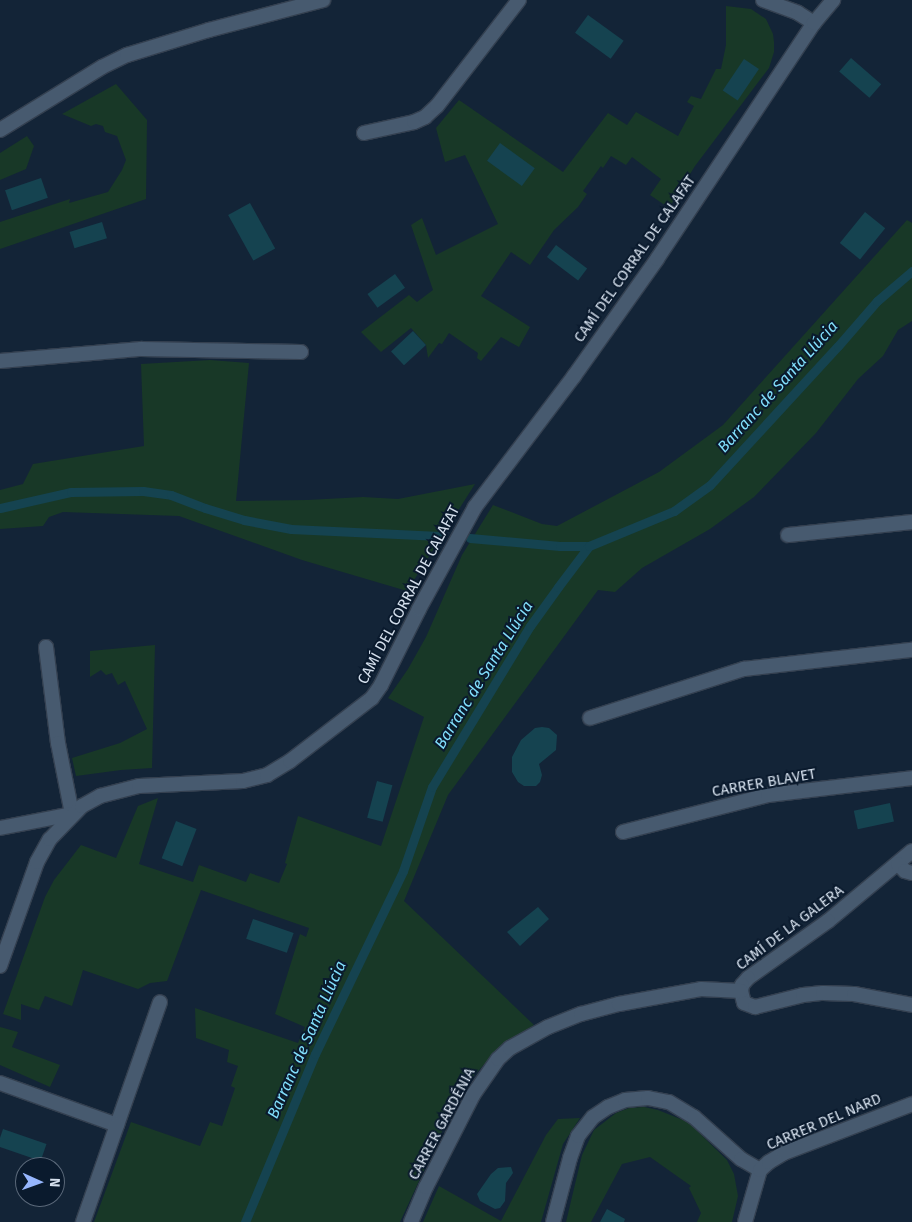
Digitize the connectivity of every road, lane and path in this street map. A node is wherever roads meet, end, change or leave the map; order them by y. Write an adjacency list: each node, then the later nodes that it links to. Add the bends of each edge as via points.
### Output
1 (322, 0): 6 (street, via 127,55)
2 (519, 0): 7 (street, via 425,118)
3 (763, 0): 5 (street, via 798,13)
4 (833, 0): 5 (street, CAMÍ DEL CORRAL DE CALAFAT)
5 (814, 24): 16 (street, CAMÍ DEL CORRAL DE CALAFAT, via 657,259 475,507 423,601 382,685 372,698 285,765 267,775 243,781 139,786 100,796)
6 (0, 130)
7 (364, 133)
8 (301, 352): 9 (street, via 141,349)
9 (0, 361)
10 (912, 522): 11 (street)
11 (788, 535)
12 (46, 647): 16 (street, via 58,743)
13 (912, 650): 14 (street, via 744,669)
14 (590, 718)
15 (912, 778): 18 (street, CARRER BLAVET, via 768,795)
16 (72, 814): 17 (street); 22 (street, CAMÍ DEL CORRAL DE CALAFAT, via 50,839 36,862)
17 (0, 828)
18 (623, 832)
19 (912, 851): 20 (street, CAMÍ DE LA GALERA)
20 (898, 864): 21 (street); 23 (street, CAMÍ DE LA GALERA, via 828,921 753,974 742,985)
21 (912, 873)
22 (0, 966)
23 (741, 991): 25 (street, CAMÍ DE LA GALERA, via 744,1003 755,1007 823,993 861,995); 31 (street, CARRER GARDÉNIA, via 683,992 611,1006 548,1027 510,1048 498,1059 473,1095)
24 (160, 1002): 28 (street)
25 (912, 1005)
26 (0, 1083): 28 (street)
27 (912, 1104): 29 (street, CARRER DEL NARD, via 784,1153)
28 (117, 1125): 30 (street)
29 (760, 1170): 32 (street, CARRER DEL NARD, via 741,1159 694,1117 669,1102 648,1098 625,1100 593,1117 578,1136); 33 (street)
30 (83, 1222)
31 (411, 1222)
32 (553, 1222)
33 (745, 1222)

